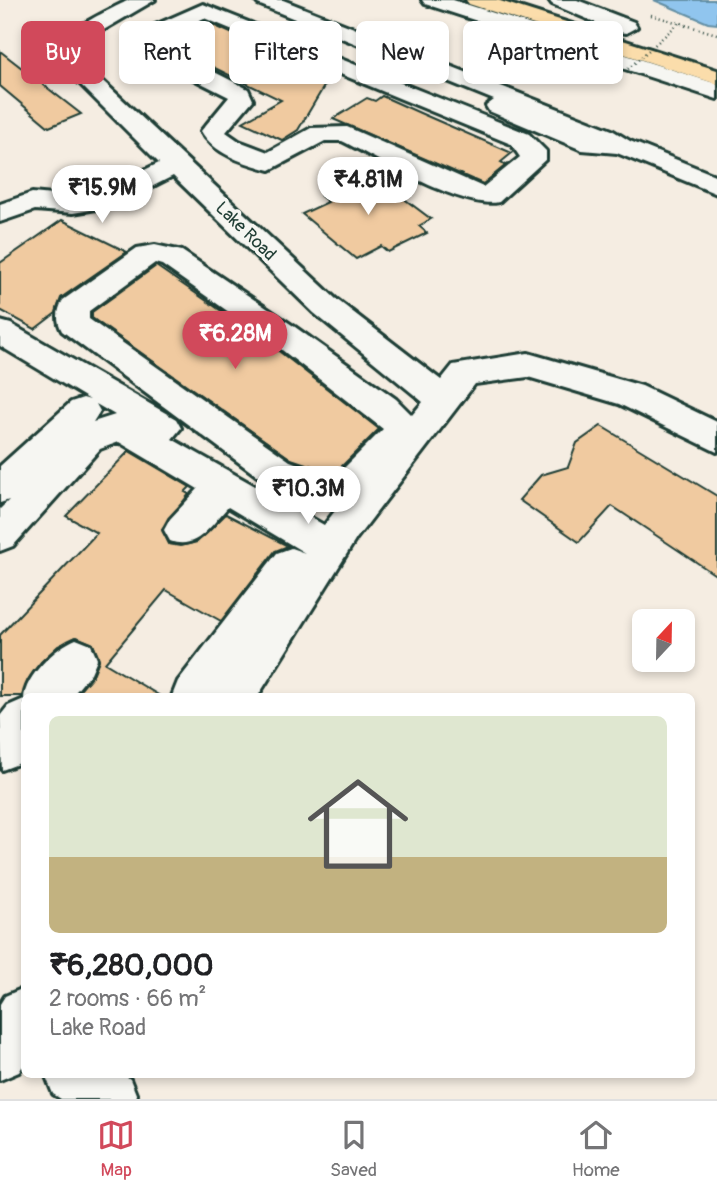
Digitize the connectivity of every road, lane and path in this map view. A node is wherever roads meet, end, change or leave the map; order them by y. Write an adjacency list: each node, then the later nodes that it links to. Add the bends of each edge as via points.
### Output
1 (241, 0): 12 (street)
2 (265, 0): 12 (street)
3 (432, 0): 7 (street)
4 (537, 0): 9 (main road)
5 (559, 0): 9 (street)
6 (154, 3): 21 (street, Lake Road, via 105,35 65,50 64,57)
7 (468, 3): 17 (main road); 19 (street)
8 (651, 15): 10 (path)
9 (626, 27): 14 (main road)
10 (687, 27): 11 (path); 15 (path, bridge, via 680,22)
11 (717, 34)
12 (344, 37): 13 (street); 20 (street, via 603,135)
13 (356, 44)
14 (717, 55)
15 (628, 69)
16 (355, 72): 22 (street, via 203,10 145,38 142,44 240,93 236,108 213,131); 22 (street, via 520,139 533,151 533,159 489,196 470,193 347,134 313,136)
17 (717, 77)
18 (444, 84): 20 (street, via 591,145)
19 (717, 92)
20 (621, 146): 23 (street)
21 (177, 164): 24 (street, Lake Road); 25 (street, via 104,200 73,205 32,201)
22 (252, 174): 24 (street)
23 (717, 186)
24 (213, 199): 26 (street, Lake Road)
25 (0, 214)
26 (325, 306): 28 (street); 30 (street, Lake Road)
27 (0, 332): 29 (street)
28 (284, 335): 32 (street, via 384,408 404,428); 32 (street, via 172,258 155,254 147,255 74,307 71,318 276,471 309,483 348,488)
29 (102, 393): 34 (street); 37 (street)
30 (444, 400): 31 (street, via 465,373 528,365 630,395); 32 (street)
31 (717, 439)
32 (373, 477): 37 (street)
33 (225, 485): 35 (street); 36 (street, via 135,434 111,429 88,439); 37 (street)
34 (0, 488)
35 (183, 530)
36 (0, 535)
37 (328, 538): 40 (street); 41 (street)
38 (76, 659): 39 (street)
39 (48, 693)
40 (196, 693)
41 (236, 693)
42 (80, 1078): 43 (street)
43 (110, 1099)

